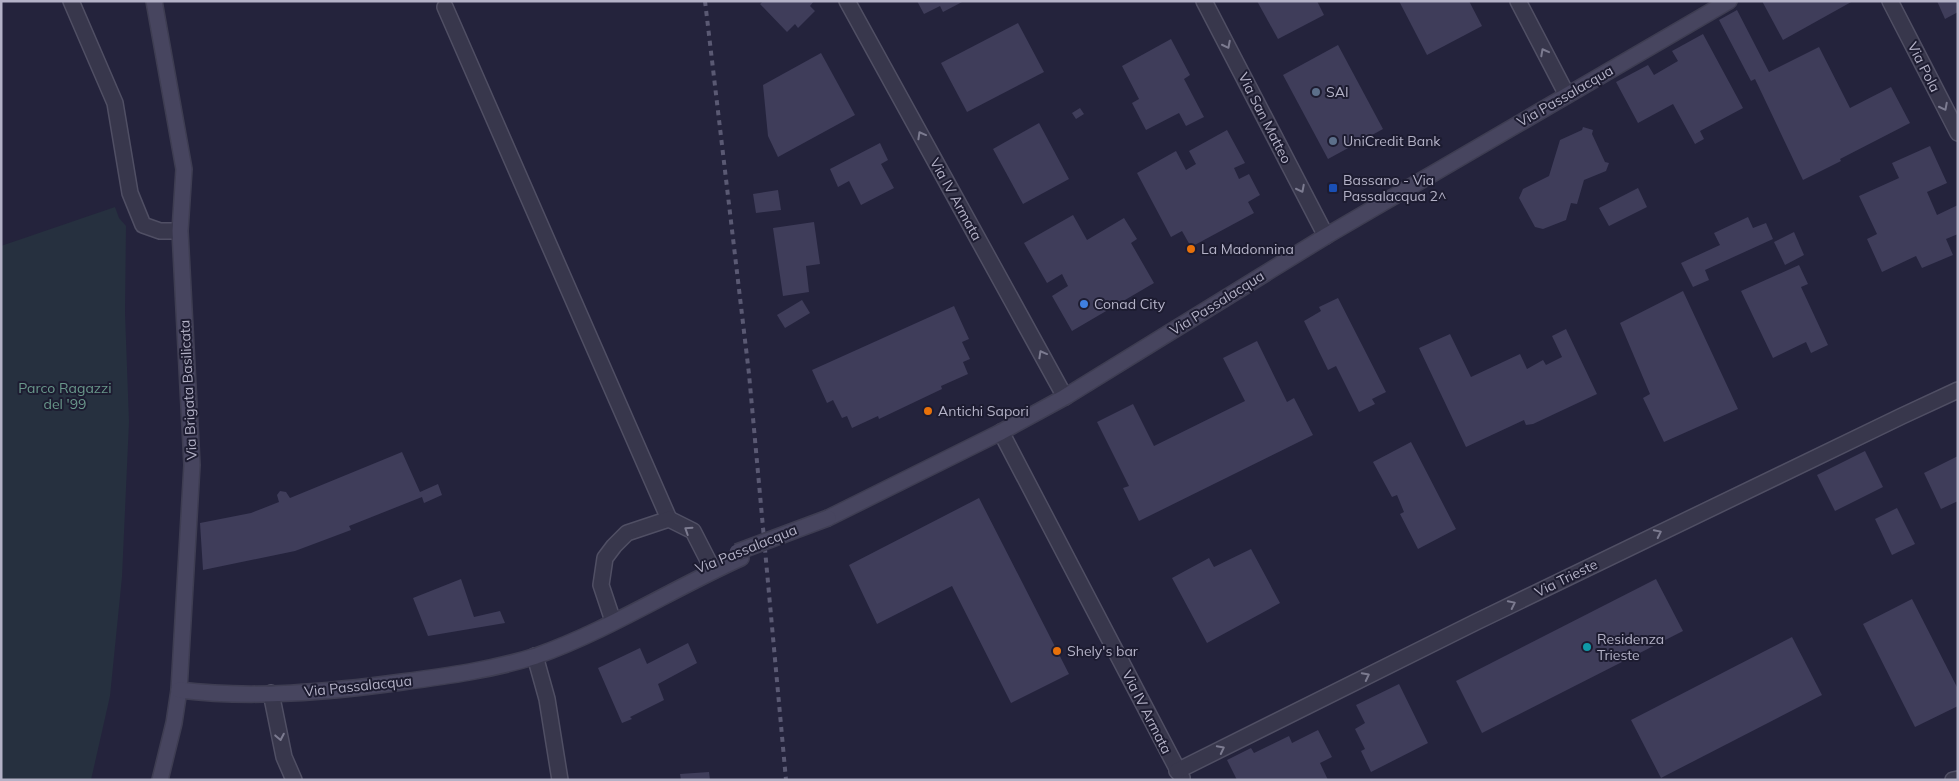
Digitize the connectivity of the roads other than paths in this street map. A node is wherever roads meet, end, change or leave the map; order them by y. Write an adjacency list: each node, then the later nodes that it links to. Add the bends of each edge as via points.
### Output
1 (71, 1): 11 (street, via 115,103 130,193 143,225 160,231)
2 (154, 1): 11 (street, Via Brigata Basilicata, via 184,169)
3 (847, 1): 14 (street, Via IV Armata, one-way to 3)
4 (1204, 1): 12 (street, Via San Matteo, one-way to 12)
5 (1518, 1): 9 (street, one-way to 5)
6 (1729, 1): 9 (street, Via Passalacqua)
7 (1890, 1): 10 (street, Via Pola, one-way to 10)
8 (445, 7): 16 (street)
9 (1567, 95): 12 (street, Via Passalacqua)
10 (1958, 133)
11 (180, 230): 20 (street, Via Brigata Basilicata, via 192,465)
12 (1326, 236): 14 (street, Via Passalacqua)
13 (1958, 390): 22 (street, Via Trieste, one-way to 13, via 1484,617)
14 (1066, 397): 15 (street, Via Passalacqua)
15 (1001, 432): 17 (street, Via Passalacqua, bridge, via 828,518); 22 (street, Via IV Armata)
16 (669, 519): 17 (street, one-way to 16, via 693,531); 18 (street, via 627,533 605,558 600,585)
17 (711, 566): 18 (street, Via Passalacqua)
18 (611, 617): 19 (street, Via Passalacqua, via 579,638)
19 (535, 656): 21 (street, Via Passalacqua, via 465,674 327,691); 26 (street, via 547,699)
20 (179, 690): 21 (street, Via Passalacqua, via 208,694); 24 (street, Via Brigata Basilicata)
21 (271, 693): 25 (street, one-way to 25, via 284,757)
22 (1180, 776)
23 (1958, 779): 27 (street)
24 (160, 780)
25 (294, 780)
26 (560, 780)
27 (1954, 780)

